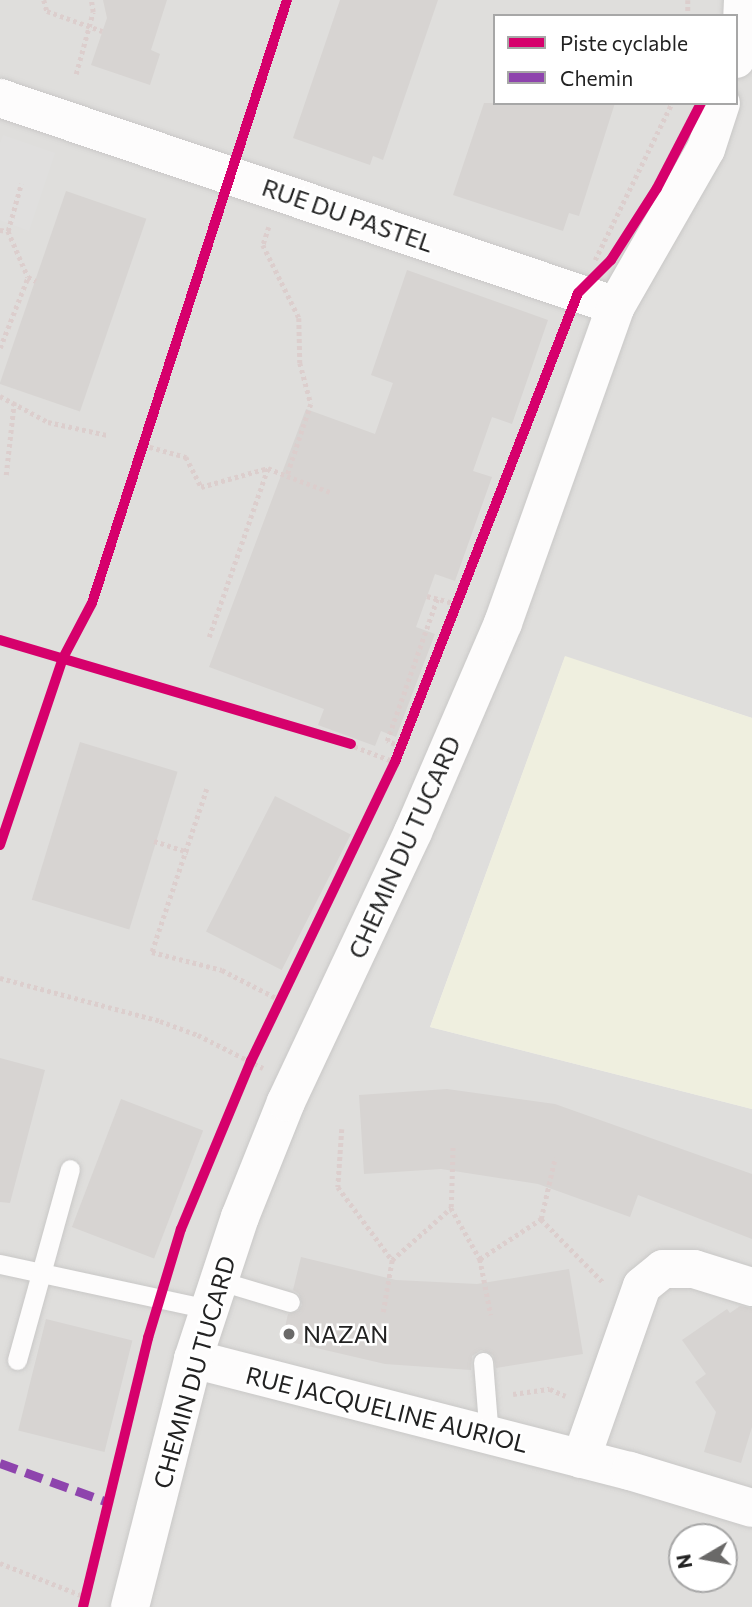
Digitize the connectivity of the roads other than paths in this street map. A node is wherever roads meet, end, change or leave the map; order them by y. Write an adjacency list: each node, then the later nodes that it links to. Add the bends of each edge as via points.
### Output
1 (743, 0): 2 (street)
2 (738, 53)
3 (0, 98): 5 (street, RUE DU PASTEL)
4 (720, 105): 5 (street, CHEMIN DU TUCARD, via 706,149)
5 (616, 306): 10 (street, CHEMIN DU TUCARD, via 503,623 413,832 286,1102)
6 (70, 1168): 8 (lane)
7 (0, 1264): 8 (lane)
8 (40, 1274): 10 (lane); 13 (lane)
9 (752, 1287): 16 (street, via 694,1269 663,1269 642,1286)
10 (212, 1295): 11 (lane); 12 (street, CHEMIN DU TUCARD)
11 (290, 1302)
12 (193, 1359): 15 (street, RUE JACQUELINE AURIOL); 18 (street, CHEMIN DU TUCARD)
13 (17, 1360)
14 (483, 1362): 15 (lane)
15 (489, 1436): 16 (street, RUE JACQUELINE AURIOL)
16 (581, 1459): 17 (street, RUE JACQUELINE AURIOL)
17 (752, 1508)
18 (130, 1607)

